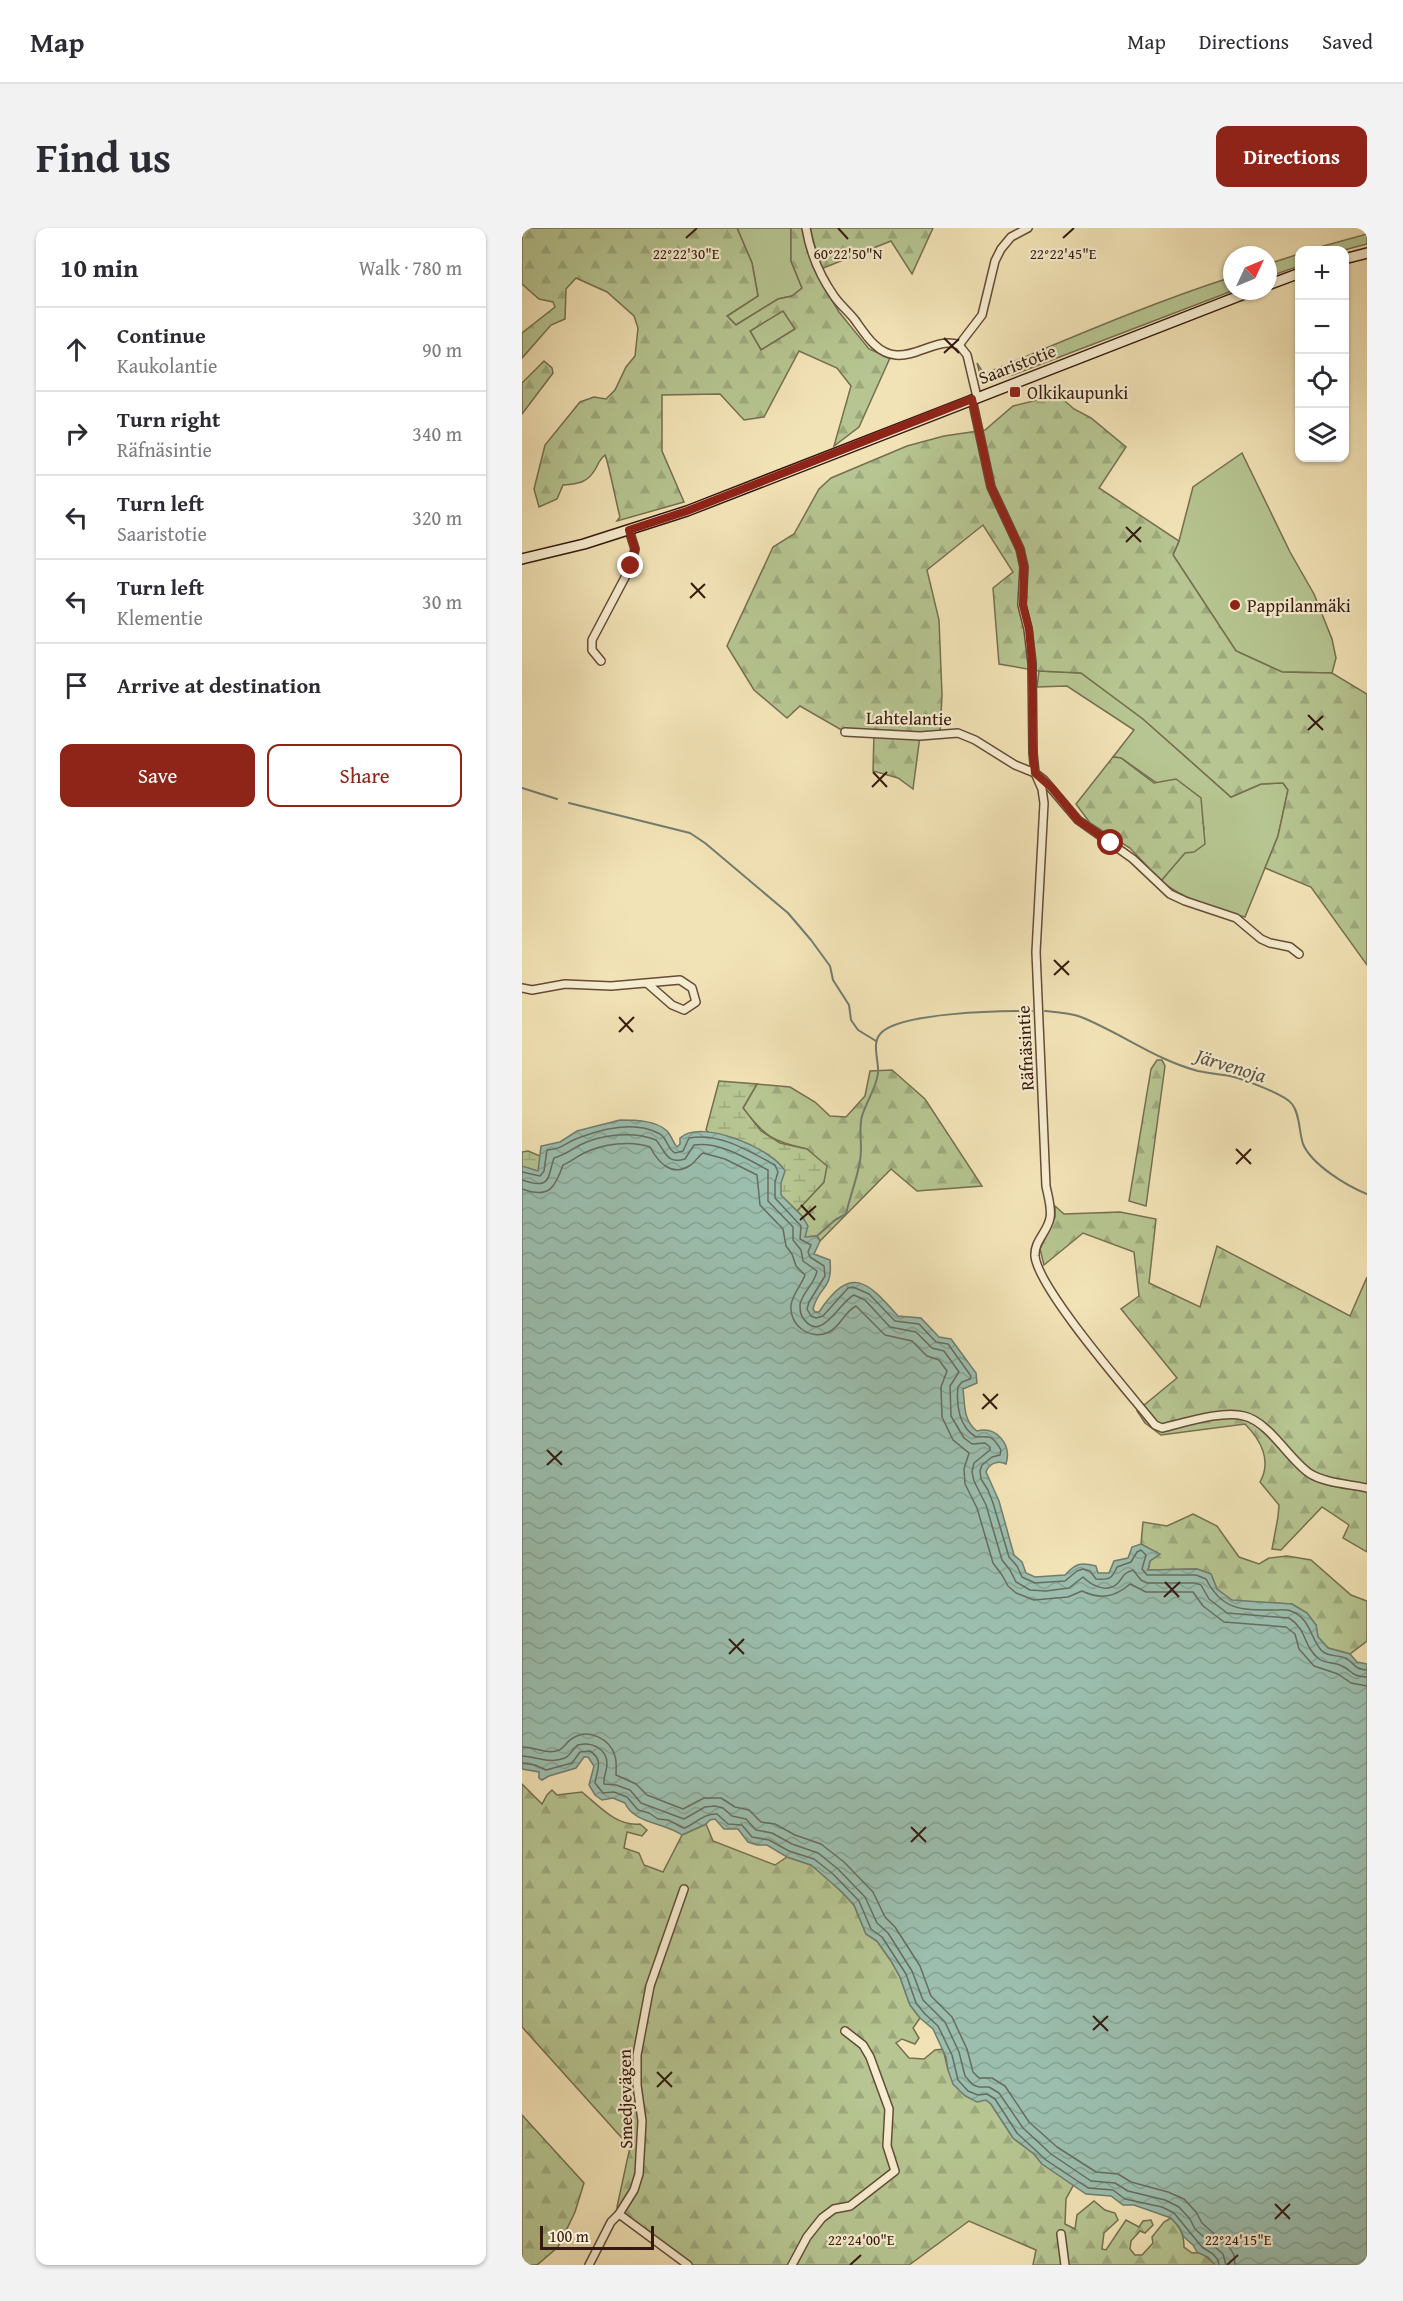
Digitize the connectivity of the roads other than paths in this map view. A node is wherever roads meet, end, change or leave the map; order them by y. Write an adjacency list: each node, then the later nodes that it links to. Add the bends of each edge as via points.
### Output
1 (806, 228): 8 (street, via 812,254 826,283 873,343 894,355 945,343)
2 (1028, 228): 8 (street, via 1000,249 982,315)
3 (1367, 253): 4 (main road)
4 (1349, 258)
5 (1295, 275): 6 (main road)
6 (1277, 282)
7 (1229, 300): 9 (main road, Saaristotie)
8 (959, 345): 9 (street, Räfnäsintie, via 967,355)
9 (974, 398): 10 (main road, Saaristotie); 14 (street, Räfnäsintie, via 991,487 1020,549 1024,567 1023,605 1032,663)
10 (629, 530): 11 (main road, Saaristotie); 12 (street, via 635,549 631,566 592,640 592,650)
11 (522, 559)
12 (601, 661)
13 (845, 732): 14 (street, Lahtelantie, via 909,736 958,733)
14 (1035, 773): 15 (street, Lahtelantie, via 1078,820 1133,859 1170,894 1236,918 1261,939 1290,947); 18 (street, Räfnäsintie, via 1044,803 1036,952 1046,1186 1051,1217 1036,1244 1039,1269 1086,1339 1155,1425 1162,1428 1205,1418 1244,1416 1257,1422 1311,1474)
15 (1299, 954)
16 (648, 984): 16 (street, via 680,981 692,988 696,1002 684,1010); 17 (street)
17 (522, 988)
18 (1367, 1488)
19 (684, 1889): 21 (street, Smedjevägen, via 642,2019 637,2055 642,2121 639,2174)
20 (845, 2031): 25 (street, via 863,2045 870,2057 889,2109 887,2146 895,2171 850,2206 834,2209 822,2218)
21 (620, 2214): 23 (street, Smedjevägen, via 611,2222); 24 (street)
22 (1061, 2234): 26 (street)
23 (589, 2265)
24 (688, 2265)
25 (792, 2265)
26 (1065, 2265)

